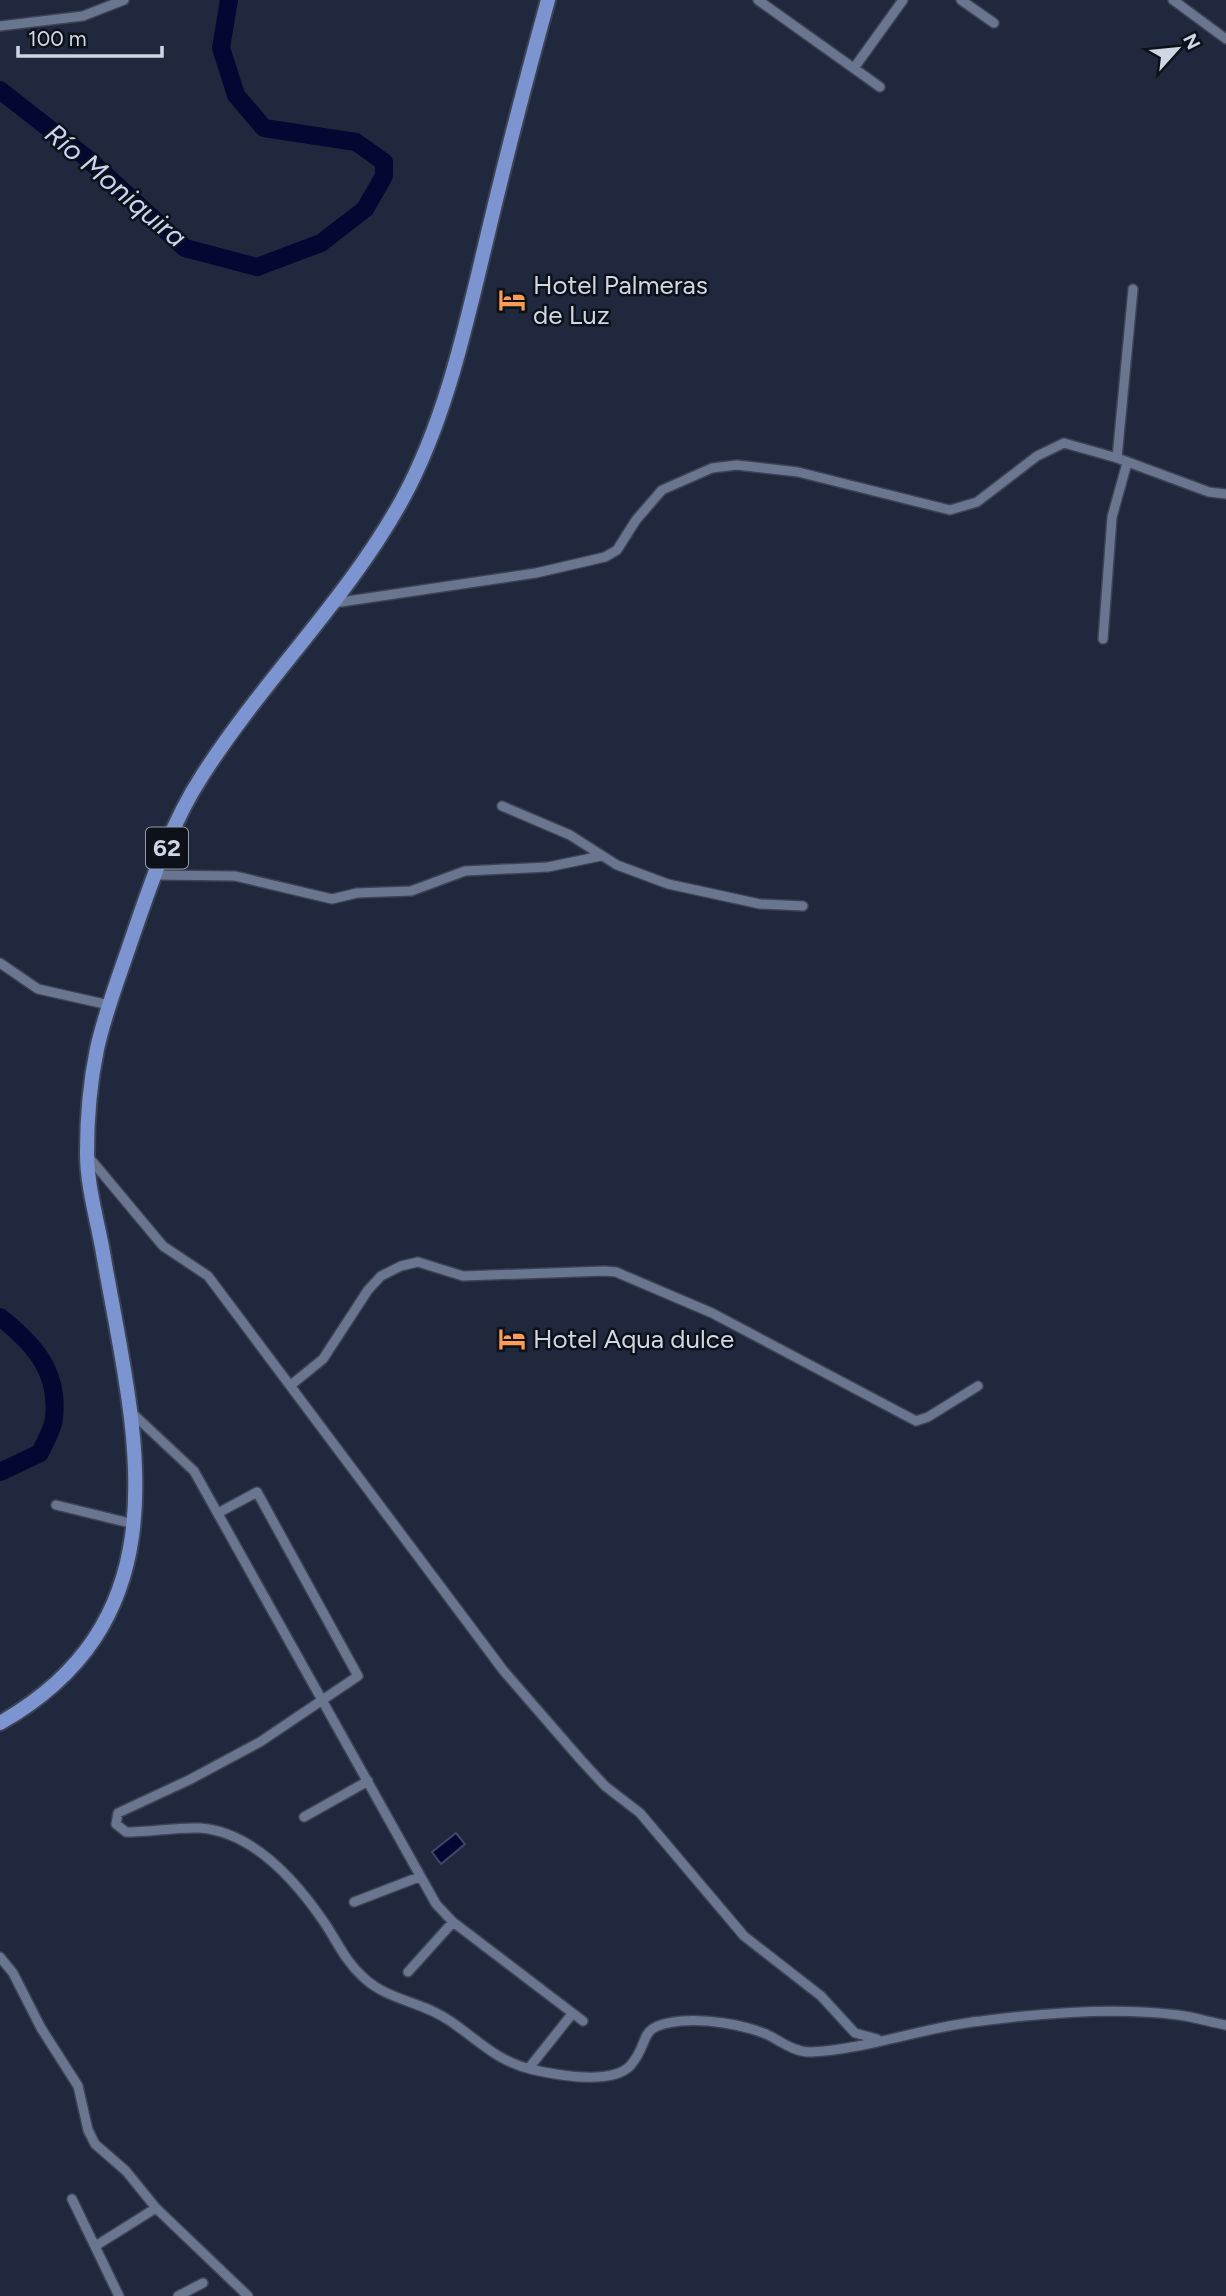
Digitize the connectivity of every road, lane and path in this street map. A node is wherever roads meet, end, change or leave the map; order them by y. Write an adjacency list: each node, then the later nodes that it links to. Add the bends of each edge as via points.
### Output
1 (124, 0): 8 (street, via 83,16)
2 (548, 0): 16 (main road, 62, via 448,385 404,496)
3 (758, 0): 10 (street)
4 (904, 0): 10 (street)
5 (961, 0): 7 (street)
6 (1173, 0): 9 (street)
7 (994, 23)
8 (0, 26)
9 (1226, 39)
10 (853, 68): 11 (street)
11 (880, 87)
12 (1133, 289): 13 (street)
13 (1117, 458): 14 (street); 16 (street, via 1071,443 1056,445 977,502 944,510 798,472 749,466 712,468 662,490 617,550 606,557 536,573)
14 (1127, 463): 15 (street); 17 (street, via 1112,517)
15 (1226, 494)
16 (334, 603): 20 (main road, 62, via 200,779)
17 (1103, 639)
18 (502, 806): 19 (street, via 570,835)
19 (601, 856): 20 (street, via 548,867 466,871 411,891 332,899 235,876); 21 (street, via 690,890 760,904)
20 (156, 875): 23 (main road, 62)
21 (803, 905)
22 (0, 963): 23 (street, via 43,991)
23 (109, 1004): 24 (main road, 62, via 92,1076)
24 (87, 1155): 25 (street, via 163,1246 208,1276); 27 (main road, 62)
25 (291, 1385): 26 (street, via 323,1359 375,1282 401,1266 418,1262 463,1276 616,1272 748,1331 916,1421 929,1418); 43 (street, via 503,1670 581,1760 640,1813 751,1943 816,1991 855,2033)
26 (978, 1386)
27 (130, 1410): 29 (street, via 194,1471); 30 (main road, 62, via 136,1471)
28 (56, 1505): 30 (street)
29 (218, 1513): 31 (street); 31 (street, via 257,1492 352,1664 358,1676)
30 (134, 1524): 32 (main road, 62, via 123,1579 94,1641 60,1680)
31 (320, 1701): 33 (street); 44 (street, via 260,1742 118,1812 118,1827 126,1832 206,1829 254,1847 306,1899 365,1979 384,1994 450,2020 492,2054)
32 (0, 1723)
33 (368, 1781): 34 (street); 35 (street)
34 (303, 1817)
35 (419, 1877): 36 (street); 37 (street)
36 (354, 1902)
37 (453, 1922): 39 (street); 40 (street)
38 (0, 1956): 46 (street, via 78,2086 95,2144 126,2171)
39 (408, 1972)
40 (572, 2014): 41 (street); 44 (street)
41 (583, 2021)
42 (1226, 2025): 43 (street, via 1179,2015 1122,2011 980,2021)
43 (882, 2040): 44 (street, via 808,2052 734,2025 684,2021 648,2031 632,2063 619,2072 583,2077)
44 (529, 2068)
45 (72, 2199): 47 (street)
46 (156, 2208): 47 (street); 51 (street)
47 (97, 2245): 49 (street)
48 (203, 2283): 50 (street)
49 (119, 2296)
50 (178, 2296)
51 (248, 2296)

